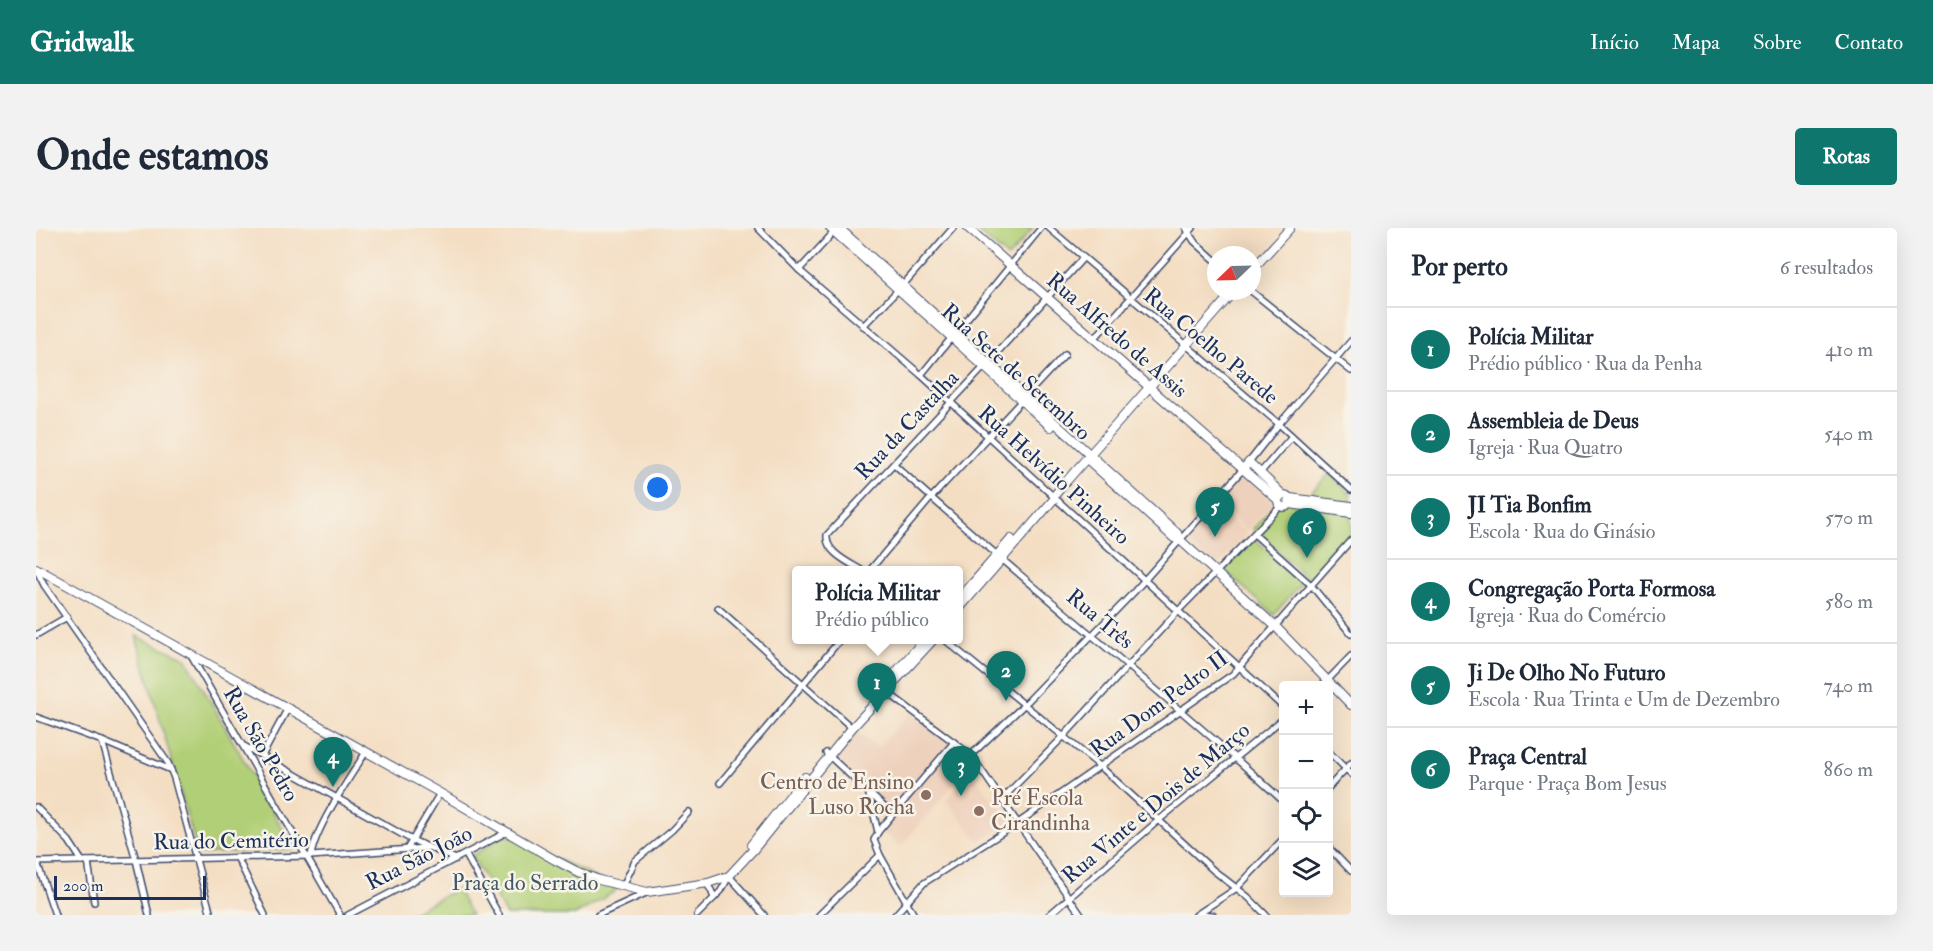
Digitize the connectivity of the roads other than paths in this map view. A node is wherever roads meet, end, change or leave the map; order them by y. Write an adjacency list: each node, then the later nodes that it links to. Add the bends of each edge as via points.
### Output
1 (758, 228): 13 (street, Rua Helvídio Pinheiro)
2 (953, 228): 14 (street)
3 (968, 228): 12 (street, Rua Alfredo de Assis)
4 (1041, 228): 12 (street)
5 (1049, 228): 10 (street, Rua Coelho Parede)
6 (1290, 228): 11 (street)
7 (835, 229): 13 (street); 14 (street, Rua Sete de Setembro)
8 (1189, 230): 9 (street); 16 (street)
9 (1207, 253)
10 (1083, 258): 15 (street, Rua da Castalha); 16 (street, Rua Coelho Parede)
11 (1261, 260)
12 (1011, 265): 15 (street, Rua Alfredo de Assis); 20 (street)
13 (800, 270): 19 (street, Rua Helvídio Pinheiro)
14 (901, 287): 19 (street); 20 (street, Rua Sete de Setembro)
15 (1047, 298): 21 (street, Rua Alfredo de Assis); 26 (street, Rua da Castalha)
16 (1129, 298): 21 (street); 23 (street, Rua Coelho Parede)
17 (1261, 299): 25 (street)
18 (1225, 300): 23 (street)
19 (863, 326): 28 (street, Rua Helvídio Pinheiro)
20 (953, 337): 26 (street, Rua Sete de Setembro); 28 (street)
21 (1094, 339): 29 (street, Rua Alfredo de Assis)
22 (1351, 341): 25 (street)
23 (1186, 346): 29 (street); 32 (street, Rua Coelho Parede)
24 (1065, 354): 30 (street)
25 (1336, 358): 27 (street); 32 (street)
26 (986, 365): 30 (street, Rua Sete de Setembro); 31 (street, Rua da Castalha)
27 (1351, 371)
28 (921, 375): 31 (street, Rua Helvídio Pinheiro)
29 (1149, 388): 35 (street); 37 (street, Rua Alfredo de Assis)
30 (1023, 398): 33 (street); 35 (street, Rua Sete de Setembro)
31 (950, 403): 33 (street, Rua Helvídio Pinheiro); 36 (street, Rua da Castalha)
32 (1279, 424): 34 (street, Rua Coelho Parede); 37 (street)
33 (987, 436): 40 (street, Rua Helvídio Pinheiro); 41 (street)
34 (1292, 436): 38 (street); 39 (street, Rua Coelho Parede)
35 (1088, 457): 40 (street); 46 (street, Rua Sete de Setembro, via 1177,533)
36 (894, 464): 41 (street, Rua Três); 49 (street, Rua da Castalha, via 827,535 833,550)
37 (1246, 465): 38 (street); 42 (street); 46 (street)
38 (1260, 473): 42 (street)
39 (1351, 490)
40 (1054, 496): 48 (street); 53 (street, Rua Helvídio Pinheiro)
41 (931, 498): 48 (street, Rua Três); 50 (street)
42 (1284, 501): 43 (street); 44 (street); 45 (street)
43 (1351, 506)
44 (1351, 513)
45 (1254, 534): 52 (street); 54 (street)
46 (1180, 540): 52 (street, Rua Sete de Setembro); 53 (street)
47 (1351, 540): 54 (street, Rua Dom Pedro II)
48 (999, 556): 55 (street); 56 (street); 61 (street, Rua Três)
49 (855, 566)
50 (873, 566)
51 (36, 569): 59 (street); 68 (street)
52 (1217, 572): 58 (street); 60 (street, Rua Sete de Setembro)
53 (1146, 580): 58 (street, Rua Helvídio Pinheiro); 61 (street)
54 (1311, 585): 60 (street, Rua Dom Pedro II); 62 (street)
55 (963, 595)
56 (963, 603)
57 (718, 608): 74 (street)
58 (1179, 610): 70 (street); 71 (street, Rua Helvídio Pinheiro)
59 (67, 617): 63 (street); 99 (street)
60 (1275, 626): 71 (street, Rua Dom Pedro II); 72 (street, Rua Sete de Setembro)
61 (1093, 634): 70 (street, Rua Três); 78 (street)
62 (1351, 634)
63 (36, 635)
64 (836, 644): 74 (street)
65 (920, 644): 75 (street)
66 (928, 644): 75 (street)
67 (951, 644): 78 (street)
68 (189, 652): 80 (street); 88 (street, Rua São Pedro)
69 (1351, 656): 73 (street)
70 (1128, 665): 81 (street, Rua Três); 85 (street)
71 (1240, 668): 77 (street, Rua Helvídio Pinheiro); 81 (street, Rua Dom Pedro II)
72 (1323, 681)
73 (1327, 681)
74 (803, 685): 84 (street); 101 (street)
75 (884, 690): 84 (street); 87 (street)
76 (1333, 690): 79 (street, Rua Sete de Setembro)
77 (1279, 703)
78 (1025, 704): 85 (street); 92 (street)
79 (1351, 705)
80 (288, 708): 89 (street); 91 (street)
81 (1182, 710): 94 (street, Rua Três); 97 (street, Rua Dom Pedro II)
82 (36, 717): 86 (street)
83 (1279, 722): 94 (street, Rua Vinte e Dois de Março)
84 (850, 727): 90 (street)
85 (1064, 736): 97 (street); 107 (street)
86 (102, 741): 99 (street); 126 (street)
87 (954, 742): 92 (street); 110 (street)
88 (242, 745): 91 (street); 96 (street, Rua São Pedro)
89 (366, 752): 104 (street); 106 (street)
90 (828, 754): 103 (street); 130 (street)
91 (260, 755): 96 (street); 106 (street)
92 (971, 755): 107 (street)
93 (1333, 755): 98 (street)
94 (1235, 757): 105 (street, Rua Três); 111 (street, Rua Vinte e Dois de Março)
95 (1351, 763): 98 (street)
96 (253, 765): 122 (street, Rua São Pedro)
97 (1101, 766): 111 (street); 112 (street, Rua Dom Pedro II)
98 (1346, 769): 100 (street); 102 (street)
99 (171, 770): 124 (street)
100 (1351, 774)
101 (720, 783)
102 (1333, 784)
103 (868, 789): 110 (street); 114 (street)
104 (440, 793): 113 (street); 115 (street)
105 (1279, 797)
106 (337, 798): 115 (street); 122 (street)
107 (1002, 799): 112 (street)
108 (36, 807): 127 (street)
109 (689, 812): 132 (street, via 634,861)
110 (892, 814): 114 (street)
111 (1159, 820): 133 (street); 136 (street, Rua Vinte e Dois de Março)
112 (1018, 823): 136 (street); 138 (street, Rua Dom Pedro II, via 924,883)
113 (507, 832): 120 (street, Rua São João); 132 (street, via 578,872)
114 (878, 832): 121 (street, via 874,840)
115 (412, 840): 117 (street); 118 (street)
116 (1279, 843): 133 (street)
117 (426, 848): 118 (street, Rua do Cemitério); 125 (street)
118 (407, 849): 122 (street, Rua do Cemitério)
119 (1333, 851): 129 (street)
120 (466, 855): 125 (street, Rua São João); 147 (street)
121 (880, 855): 138 (street); 150 (street)
122 (309, 856): 123 (street, Rua do Cemitério); 145 (street, Rua São Pedro)
123 (237, 857): 124 (street, Rua do Cemitério); 144 (street)
124 (195, 859): 126 (street, Rua do Cemitério); 143 (street)
125 (456, 859): 146 (street, Rua São João)
126 (136, 860): 127 (street, Rua do Cemitério); 142 (street)
127 (85, 861): 128 (street, Rua do Cemitério); 137 (street)
128 (37, 862): 141 (street)
129 (1351, 871)
130 (729, 876): 131 (street); 135 (street); 149 (street)
131 (706, 883): 134 (street); 135 (street)
132 (623, 886): 134 (street)
133 (1237, 888): 139 (street); 156 (street)
134 (647, 892): 140 (street)
135 (714, 898): 148 (street)
136 (1069, 898): 153 (street, Rua Vinte e Dois de Março); 154 (street)
137 (94, 902)
138 (906, 902): 151 (street, Rua Dom Pedro II); 152 (street)
139 (1198, 913): 155 (street)
140 (602, 914)
141 (55, 915)
142 (149, 915)
143 (211, 915)
144 (265, 915)
145 (340, 915)
146 (348, 915)
147 (499, 915)
148 (697, 915)
149 (764, 915)
150 (819, 915)
151 (895, 915)
152 (914, 915)
153 (1049, 915)
154 (1081, 915)
155 (1212, 915)
156 (1266, 915)

